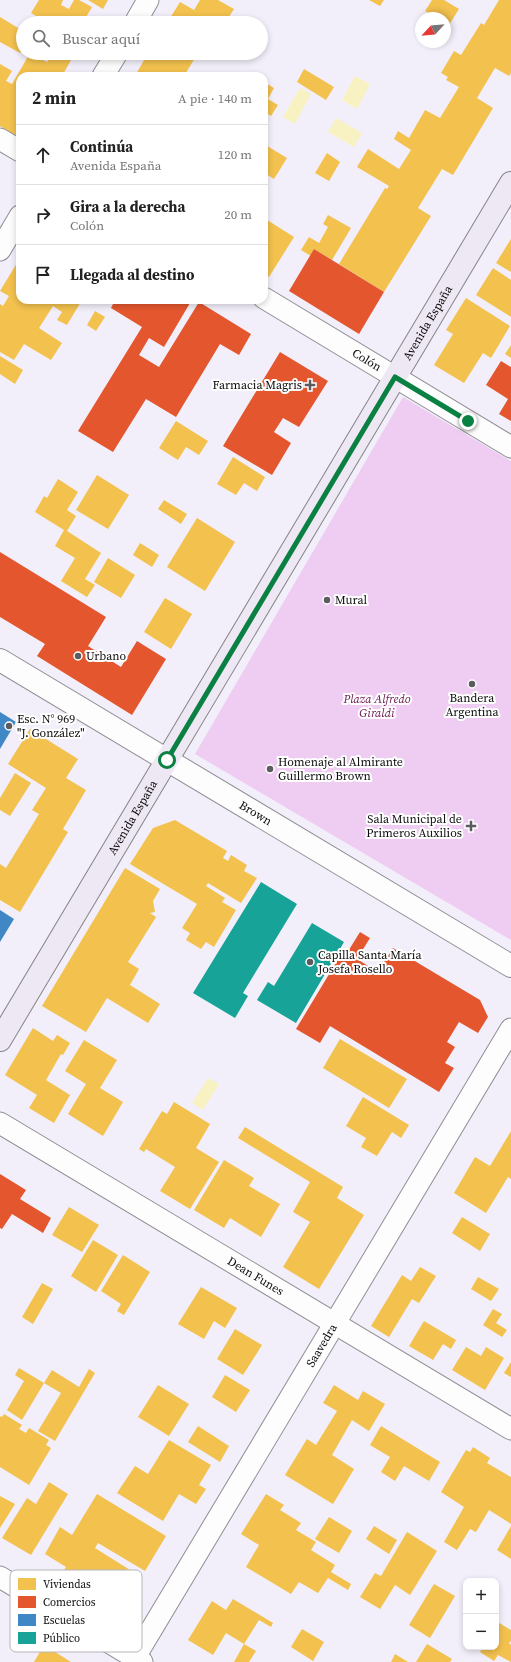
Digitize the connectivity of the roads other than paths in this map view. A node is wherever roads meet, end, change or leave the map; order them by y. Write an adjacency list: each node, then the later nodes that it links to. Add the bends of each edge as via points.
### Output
1 (148, 0): 2 (street)
2 (139, 16)
3 (113, 60): 4 (street)
4 (105, 72)
5 (0, 139): 6 (street)
6 (16, 149)
7 (511, 183): 11 (main road, Avenida España)
8 (16, 223): 9 (street)
9 (0, 250)
10 (268, 300): 11 (street, Colón)
11 (395, 377): 12 (street, Colón); 14 (main road, Avenida España)
12 (511, 447)
13 (0, 660): 14 (street, Brown)
14 (167, 760): 15 (street, Brown); 17 (main road, Avenida España)
15 (511, 966)
16 (511, 1030): 19 (street, Saavedra)
17 (0, 1040)
18 (0, 1123): 19 (street, Dean Funes)
19 (335, 1324): 20 (street, Dean Funes); 23 (street, Saavedra)
20 (511, 1429)
21 (0, 1577): 22 (street)
22 (10, 1583)
23 (142, 1650)
24 (123, 1652): 25 (street)
25 (136, 1660)

